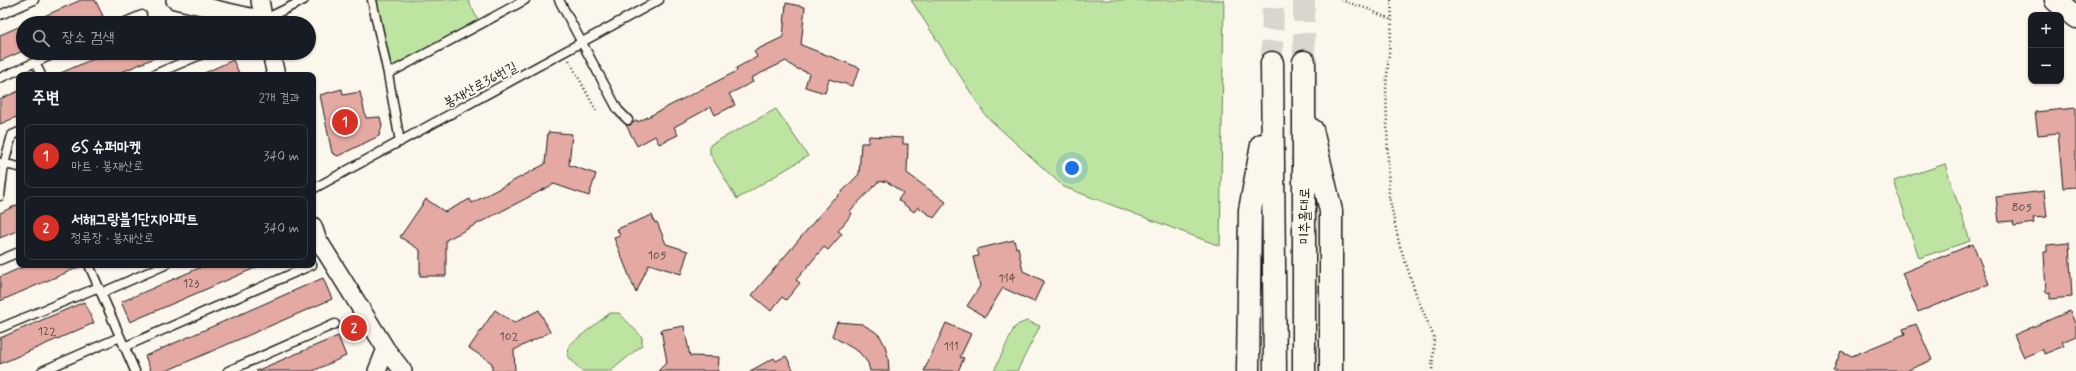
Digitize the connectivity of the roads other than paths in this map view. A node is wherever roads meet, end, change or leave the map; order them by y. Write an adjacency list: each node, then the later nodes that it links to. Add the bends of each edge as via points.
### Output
1 (34, 0): 10 (lane)
2 (175, 0): 11 (street)
3 (260, 0): 12 (street)
4 (304, 0): 13 (lane)
5 (372, 0): 25 (lane)
6 (525, 0): 25 (lane)
7 (559, 0): 15 (lane)
8 (659, 0): 15 (lane, 봉재산로36번길)
9 (2056, 0): 14 (main road)
10 (0, 15)
11 (239, 16)
12 (262, 16)
13 (274, 16)
14 (2076, 16)
15 (581, 44): 29 (lane, via 618,110); 31 (lane, 봉재산로36번길)
16 (40, 60): 19 (lane)
17 (188, 60): 23 (lane)
18 (272, 60): 24 (street)
19 (35, 62): 22 (lane); 26 (lane)
20 (1304, 62): 27 (main road, 미추홀대로)
21 (1272, 63): 28 (main road)
22 (40, 72)
23 (160, 72)
24 (275, 72)
25 (388, 74): 31 (lane)
26 (0, 78)
27 (1303, 93): 55 (main road, 미추홀대로); 56 (main road, via 1331,211)
28 (1271, 97): 53 (main road, via 1250,210); 54 (main road)
29 (628, 120)
30 (16, 134): 32 (lane, via 12,136)
31 (400, 142): 34 (lane, 봉재산로36번길)
32 (2, 163): 33 (lane); 35 (lane)
33 (16, 166)
34 (316, 187)
35 (0, 196)
36 (316, 235): 47 (street)
37 (16, 253): 38 (lane)
38 (0, 260)
39 (90, 268): 42 (lane)
40 (157, 268): 42 (lane)
41 (305, 268): 46 (lane)
42 (100, 290): 44 (lane); 45 (lane)
43 (335, 324): 50 (lane)
44 (0, 328)
45 (120, 337): 46 (lane); 48 (lane)
46 (124, 347): 49 (lane)
47 (386, 349): 51 (street); 52 (street)
48 (42, 371)
49 (135, 371)
50 (228, 371)
51 (377, 371)
52 (403, 371)
53 (1248, 371)
54 (1275, 371)
55 (1304, 371)
56 (1331, 371)

